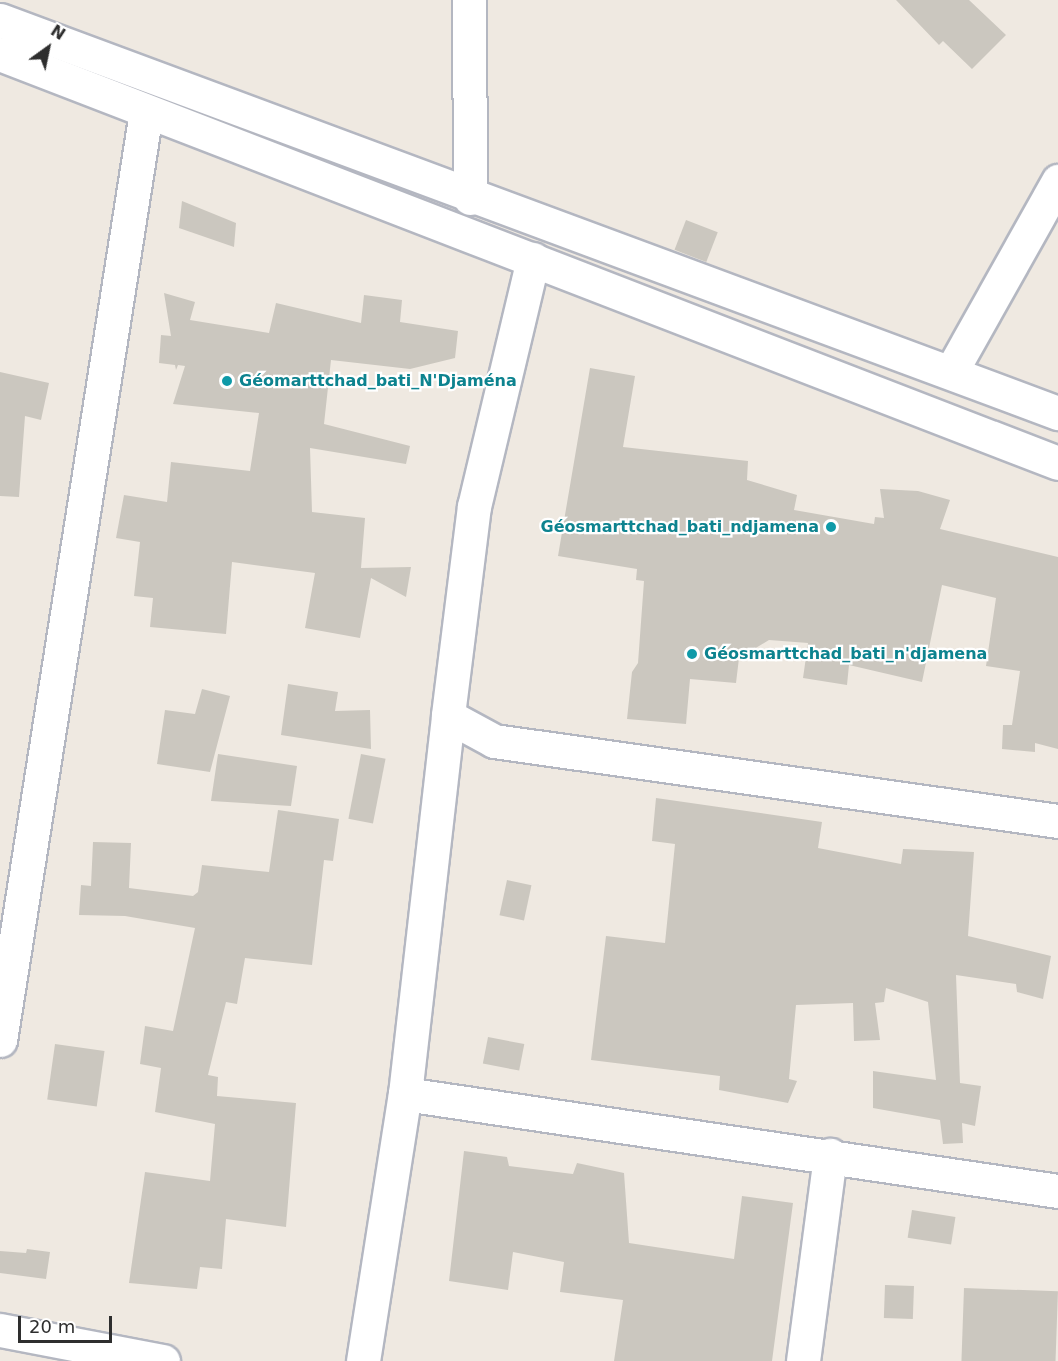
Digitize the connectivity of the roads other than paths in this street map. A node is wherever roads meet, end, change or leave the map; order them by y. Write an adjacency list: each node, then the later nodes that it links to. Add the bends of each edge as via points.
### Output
1 (470, 0): 6 (street)
2 (0, 20): 6 (street)
3 (0, 54): 4 (street)
4 (146, 112): 7 (street); 13 (street)
5 (1058, 182): 8 (street)
6 (470, 198): 8 (street)
7 (533, 259): 10 (street); 11 (street, via 474,506)
8 (952, 370): 9 (street)
9 (1058, 413)
10 (1058, 463)
11 (448, 717): 12 (street, via 494,741); 15 (street)
12 (1058, 821)
13 (7, 946): 14 (street)
14 (0, 1040)
15 (405, 1094): 16 (street); 20 (street)
16 (830, 1155): 17 (street); 21 (street)
17 (1058, 1191)
18 (0, 1330): 19 (street)
19 (163, 1361)
20 (363, 1361)
21 (803, 1361)

